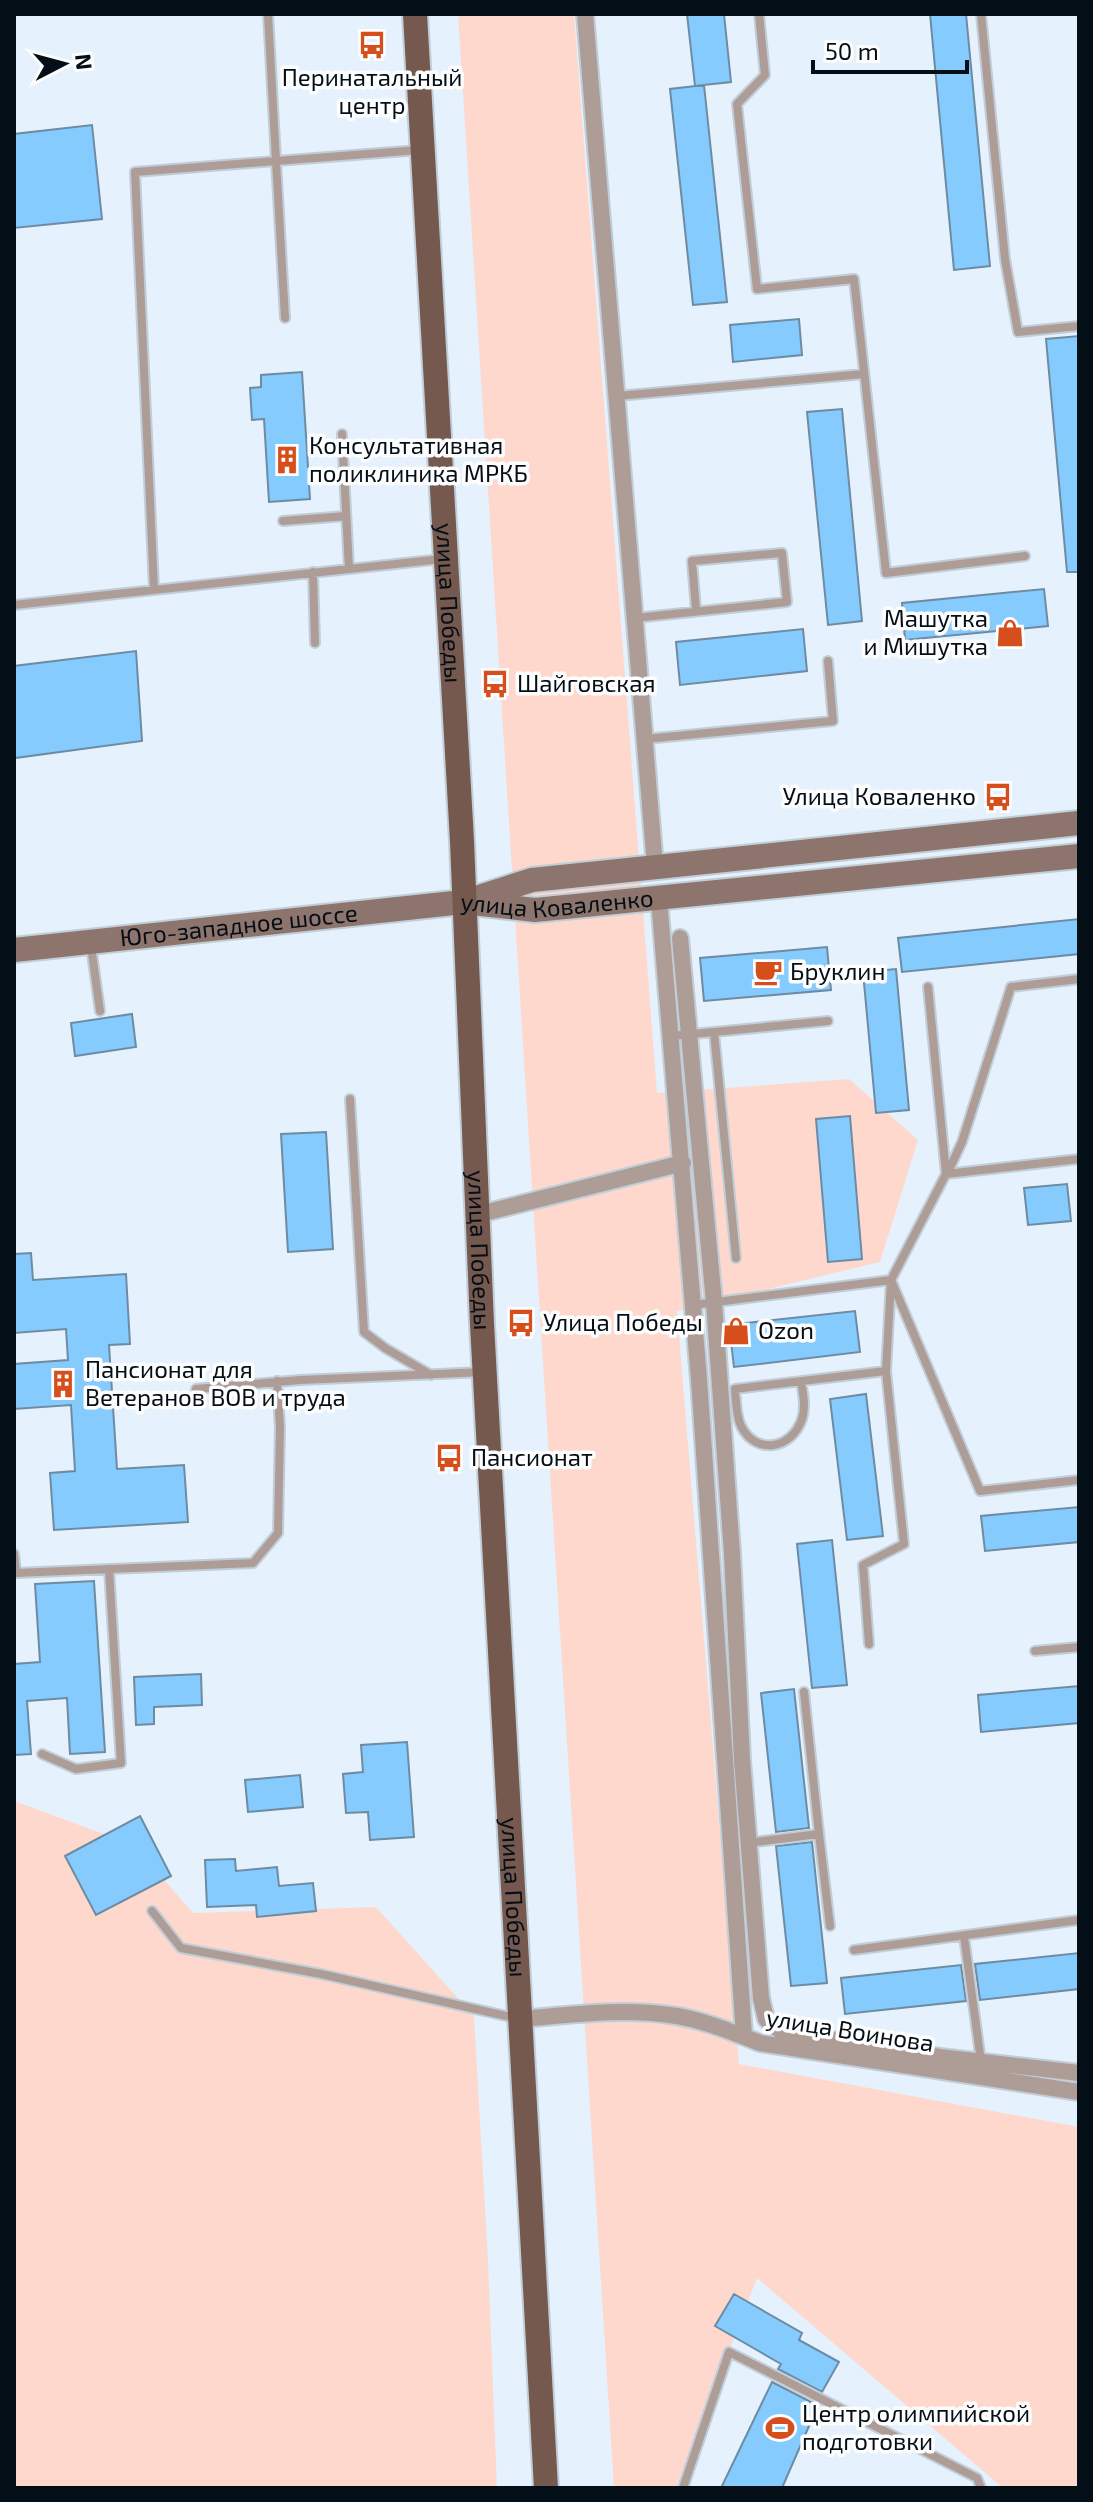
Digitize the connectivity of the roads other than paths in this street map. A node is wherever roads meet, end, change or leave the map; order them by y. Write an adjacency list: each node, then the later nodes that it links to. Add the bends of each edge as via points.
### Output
1 (268, 14): 7 (lane)
2 (415, 14): 6 (main road, улица Победы)
3 (585, 14): 11 (street)
4 (759, 14): 10 (lane, via 765,75 737,104 757,289 854,279)
5 (981, 14): 9 (lane, via 1005,259 1018,332)
6 (423, 150): 7 (lane); 16 (main road, улица Победы)
7 (276, 161): 8 (lane); 19 (lane, via 135,172)
8 (285, 318)
9 (1079, 326)
10 (864, 374): 11 (lane); 15 (lane, via 886,573)
11 (617, 396): 22 (street)
12 (342, 434): 13 (lane)
13 (346, 516): 14 (lane); 17 (lane)
14 (283, 521)
15 (1025, 556)
16 (447, 559): 17 (lane); 30 (main road, улица Победы)
17 (349, 569): 18 (lane)
18 (313, 572): 19 (lane); 23 (lane)
19 (154, 589): 20 (lane)
20 (14, 605)
21 (696, 610): 21 (lane, via 787,602 782,553 692,561); 22 (lane)
22 (635, 618): 25 (street)
23 (315, 643)
24 (828, 661): 25 (lane, via 833,721)
25 (644, 739): 28 (street)
26 (1079, 823): 28 (main road, улица Коваленко)
27 (1079, 856): 29 (main road, улица Коваленко)
28 (655, 866): 29 (main road); 30 (main road, улица Коваленко, via 532,880)
29 (659, 899): 30 (main road, улица Коваленко, via 535,910); 40 (street)
30 (463, 902): 32 (main road, Юго-западное шоссе); 45 (main road, улица Победы)
31 (680, 938): 39 (street)
32 (90, 941): 33 (main road, Юго-западное шоссе); 36 (lane)
33 (14, 950)
34 (1079, 979): 44 (lane, via 1011,987 962,1142)
35 (928, 987): 44 (lane)
36 (100, 1011)
37 (828, 1021): 38 (lane)
38 (714, 1032): 39 (lane); 46 (lane)
39 (689, 1034): 40 (lane); 48 (street)
40 (671, 1036): 43 (street)
41 (350, 1099): 52 (lane, via 364,1332)
42 (1079, 1159): 44 (lane)
43 (683, 1163): 45 (street); 49 (street)
44 (946, 1174): 47 (lane)
45 (476, 1215): 51 (main road, улица Победы)
46 (736, 1258)
47 (891, 1280): 48 (lane); 50 (lane); 56 (lane, via 980,1491)
48 (714, 1302): 49 (lane); 65 (street)
49 (692, 1305): 66 (street)
50 (886, 1371): 54 (lane); 59 (lane, via 904,1544 863,1565)
51 (484, 1372): 52 (lane); 72 (main road, улица Победы)
52 (431, 1375): 53 (lane)
53 (277, 1381): 55 (lane); 58 (lane, via 278,1533 253,1563)
54 (801, 1381): 54 (lane, via 735,1389 739,1423 748,1438 778,1446 792,1437 805,1403)
55 (196, 1389)
56 (1079, 1480)
57 (14, 1554): 58 (lane, via 16,1573)
58 (109, 1569): 63 (lane, via 121,1763 76,1769)
59 (869, 1644)
60 (1079, 1647): 61 (lane)
61 (1035, 1651)
62 (804, 1692): 64 (lane)
63 (42, 1754)
64 (819, 1834): 65 (lane); 69 (lane)
65 (749, 1843): 66 (lane); 74 (street, via 766,2019 782,2032)
66 (731, 1845): 73 (street)
67 (152, 1911): 72 (lane, via 181,1948)
68 (1079, 1920): 70 (lane)
69 (830, 1926)
70 (964, 1936): 71 (lane); 74 (lane)
71 (854, 1950)
72 (520, 2019): 73 (street, улица Воинова, via 671,2015); 77 (main road, улица Победы)
73 (744, 2036): 74 (street, улица Воинова, via 760,2043)
74 (983, 2070): 75 (street); 76 (street, улица Воинова)
75 (1079, 2073)
76 (1079, 2092)
77 (546, 2488)
78 (683, 2488): 79 (lane, via 729,2352 977,2478)
79 (981, 2488)

